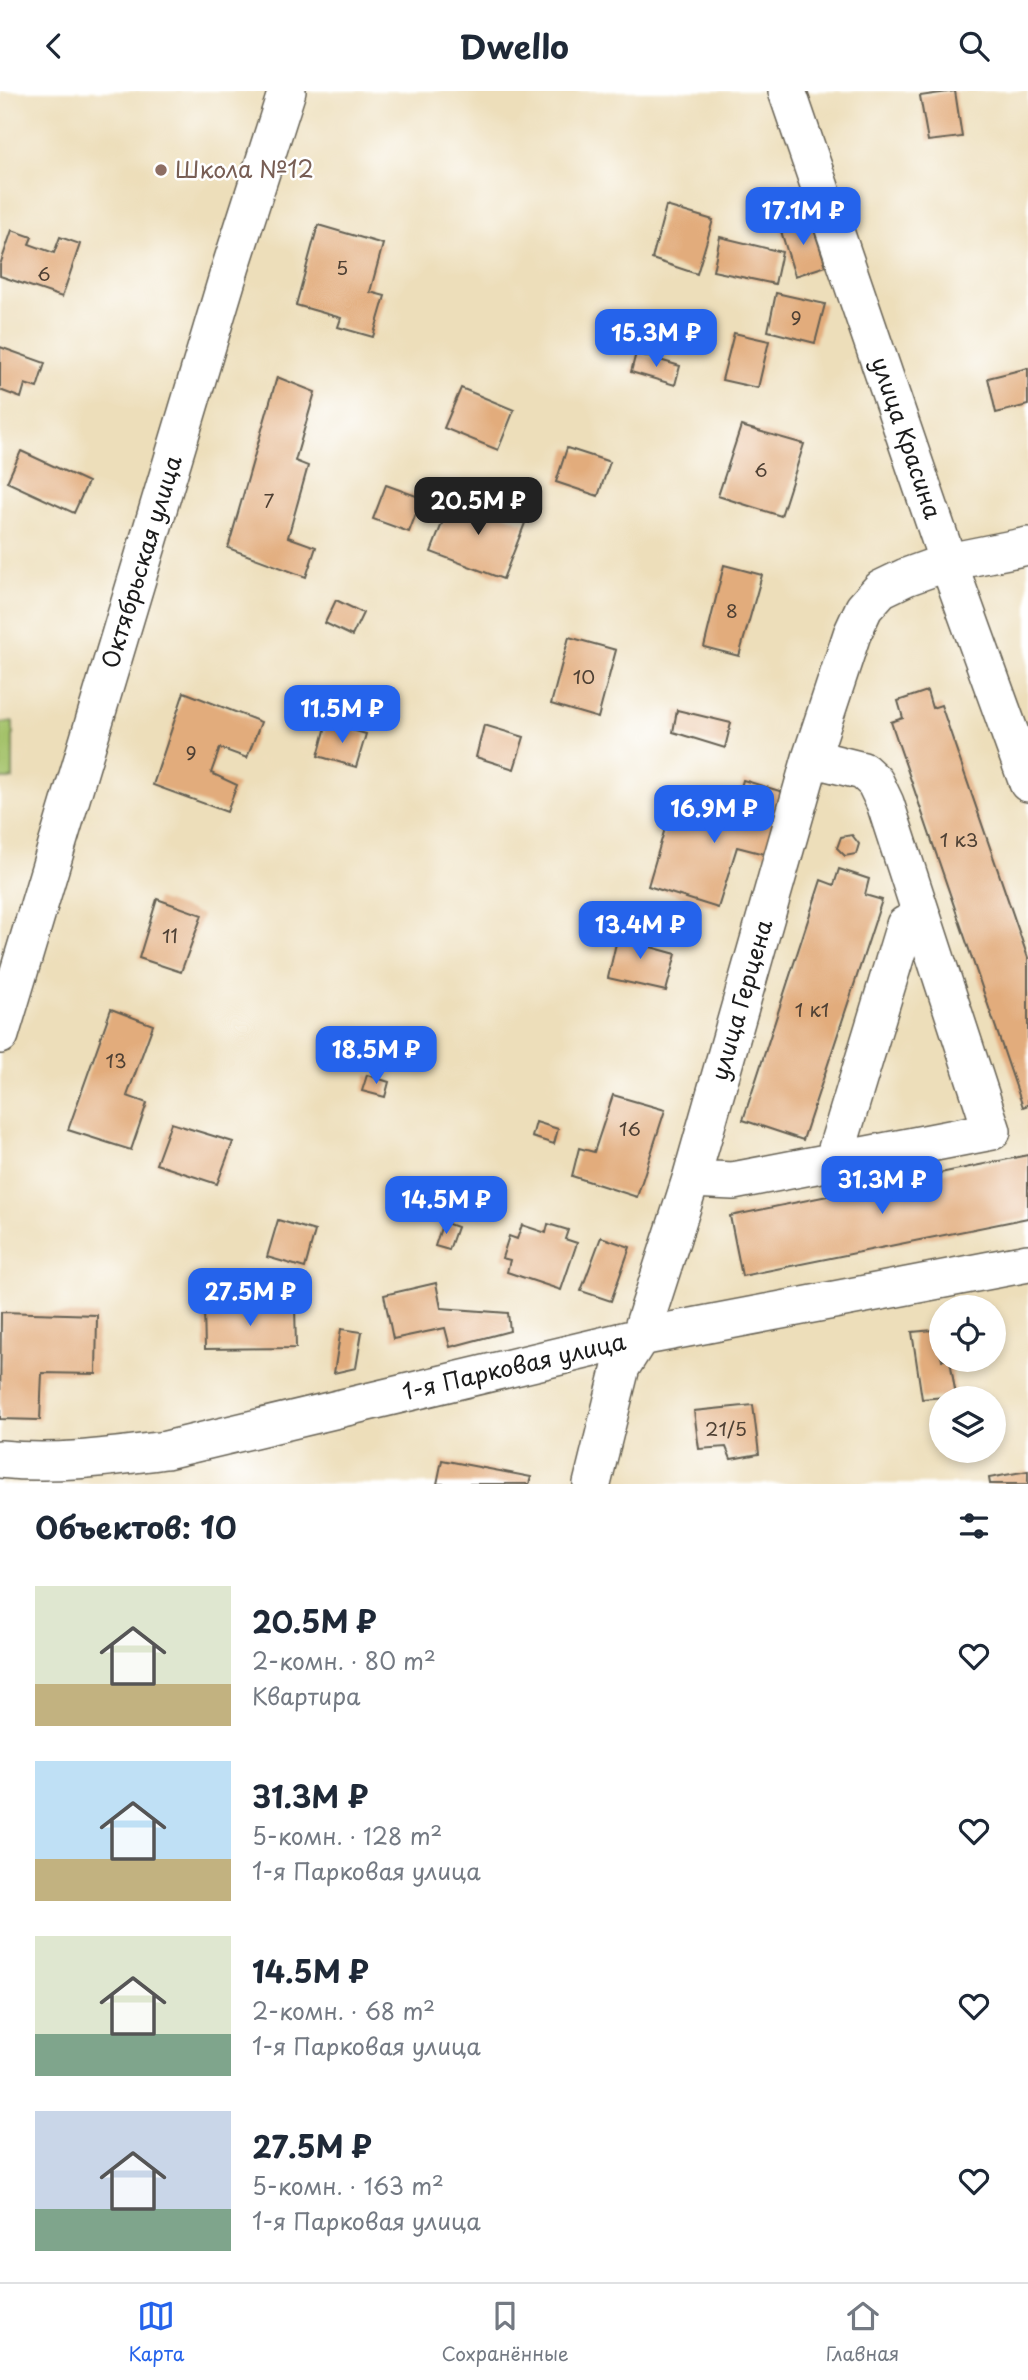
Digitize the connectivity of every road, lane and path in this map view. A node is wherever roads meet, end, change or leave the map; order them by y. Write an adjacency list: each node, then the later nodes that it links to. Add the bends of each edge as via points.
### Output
1 (287, 91): 8 (street, Октябрьская улица)
2 (787, 91): 4 (street, улица Красина)
3 (1028, 546): 4 (street, улица Герцена)
4 (948, 562): 5 (street, улица Герцена, via 881,589 864,608); 6 (street, улица Красина)
5 (811, 758): 9 (street, via 863,771 875,782 992,1131); 10 (street, улица Герцена)
6 (1028, 783)
7 (905, 925): 9 (street)
8 (0, 1035)
9 (833, 1162): 10 (street, via 733,1181)
10 (691, 1179): 12 (street, улица Герцена)
11 (1028, 1263): 12 (street, 1-я Парковая улица)
12 (640, 1337): 13 (street, 1-я Парковая улица, via 166,1450 88,1460); 14 (street, улица Герцена, via 621,1367)
13 (0, 1459)
14 (592, 1484)

